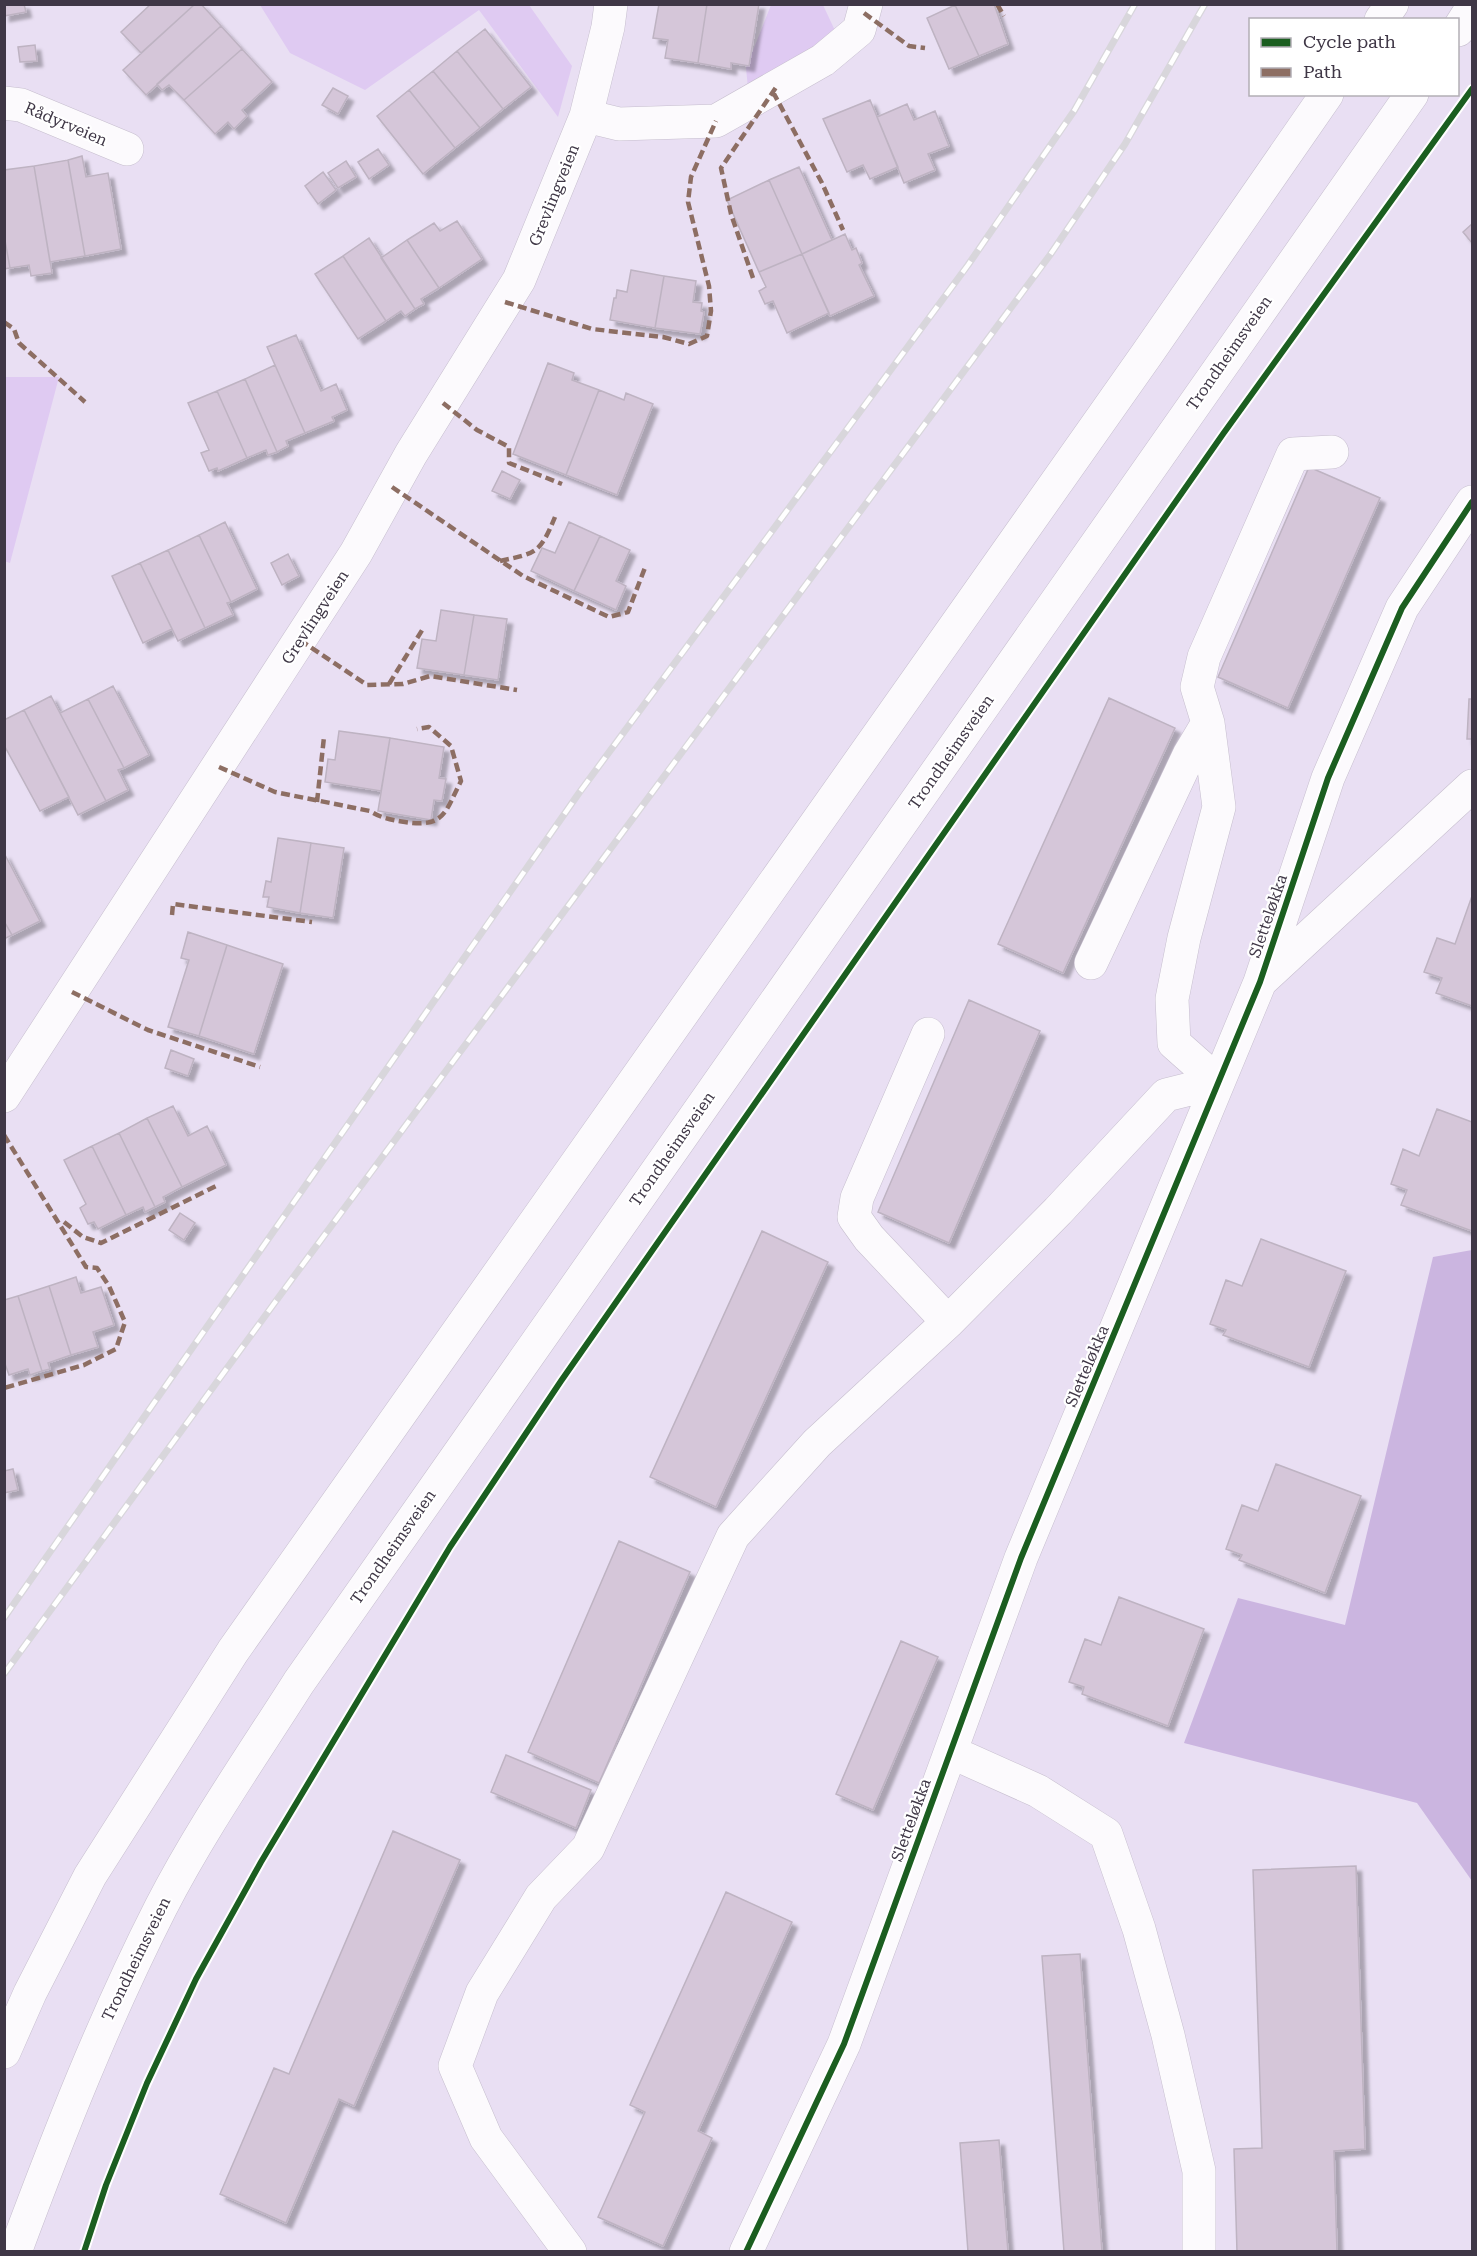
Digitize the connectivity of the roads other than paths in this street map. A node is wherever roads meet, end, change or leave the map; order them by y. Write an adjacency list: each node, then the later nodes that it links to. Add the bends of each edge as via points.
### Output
1 (611, 4): 10 (main road, Grevlingveien)
2 (866, 4): 10 (main road, via 859,30 823,60 716,121 619,124)
3 (1392, 4): 5 (main road)
4 (1473, 8): 6 (main road)
5 (1382, 18)
6 (1459, 29)
7 (1326, 96): 23 (main road, via 233,1651 90,1876)
8 (1411, 96): 24 (main road, Trondheimsveien, via 293,1692 225,1797 162,1905 100,2032)
9 (4, 103): 11 (main road, Rådyrveien, via 21,105)
10 (586, 116): 20 (main road, Grevlingveien, via 519,280 411,454 356,553)
11 (127, 149)
12 (1332, 452): 14 (main road, via 1293,454 1204,657 1197,687)
13 (1473, 502): 17 (main road, Sletteløkka, via 1402,608 1328,778)
14 (1208, 723): 16 (main road); 19 (main road, via 1219,807 1172,999 1174,1043)
15 (1473, 786): 17 (main road)
16 (1091, 963)
17 (1260, 982): 19 (main road, Sletteløkka)
18 (928, 1034): 21 (main road, via 857,1198 854,1217)
19 (1218, 1082): 21 (main road, via 1166,1095); 22 (main road, Sletteløkka, via 1021,1558)
20 (4, 1096)
21 (948, 1322): 25 (main road, via 817,1443 733,1536 588,1848 541,1898 482,1993 455,2066 486,2138)
22 (951, 1752): 26 (main road, Sletteløkka, via 844,2044); 27 (main road, via 1038,1791 1106,1834 1139,1929 1199,2171)
23 (4, 2052)
24 (15, 2252)
25 (570, 2252)
26 (746, 2252)
27 (1199, 2252)

